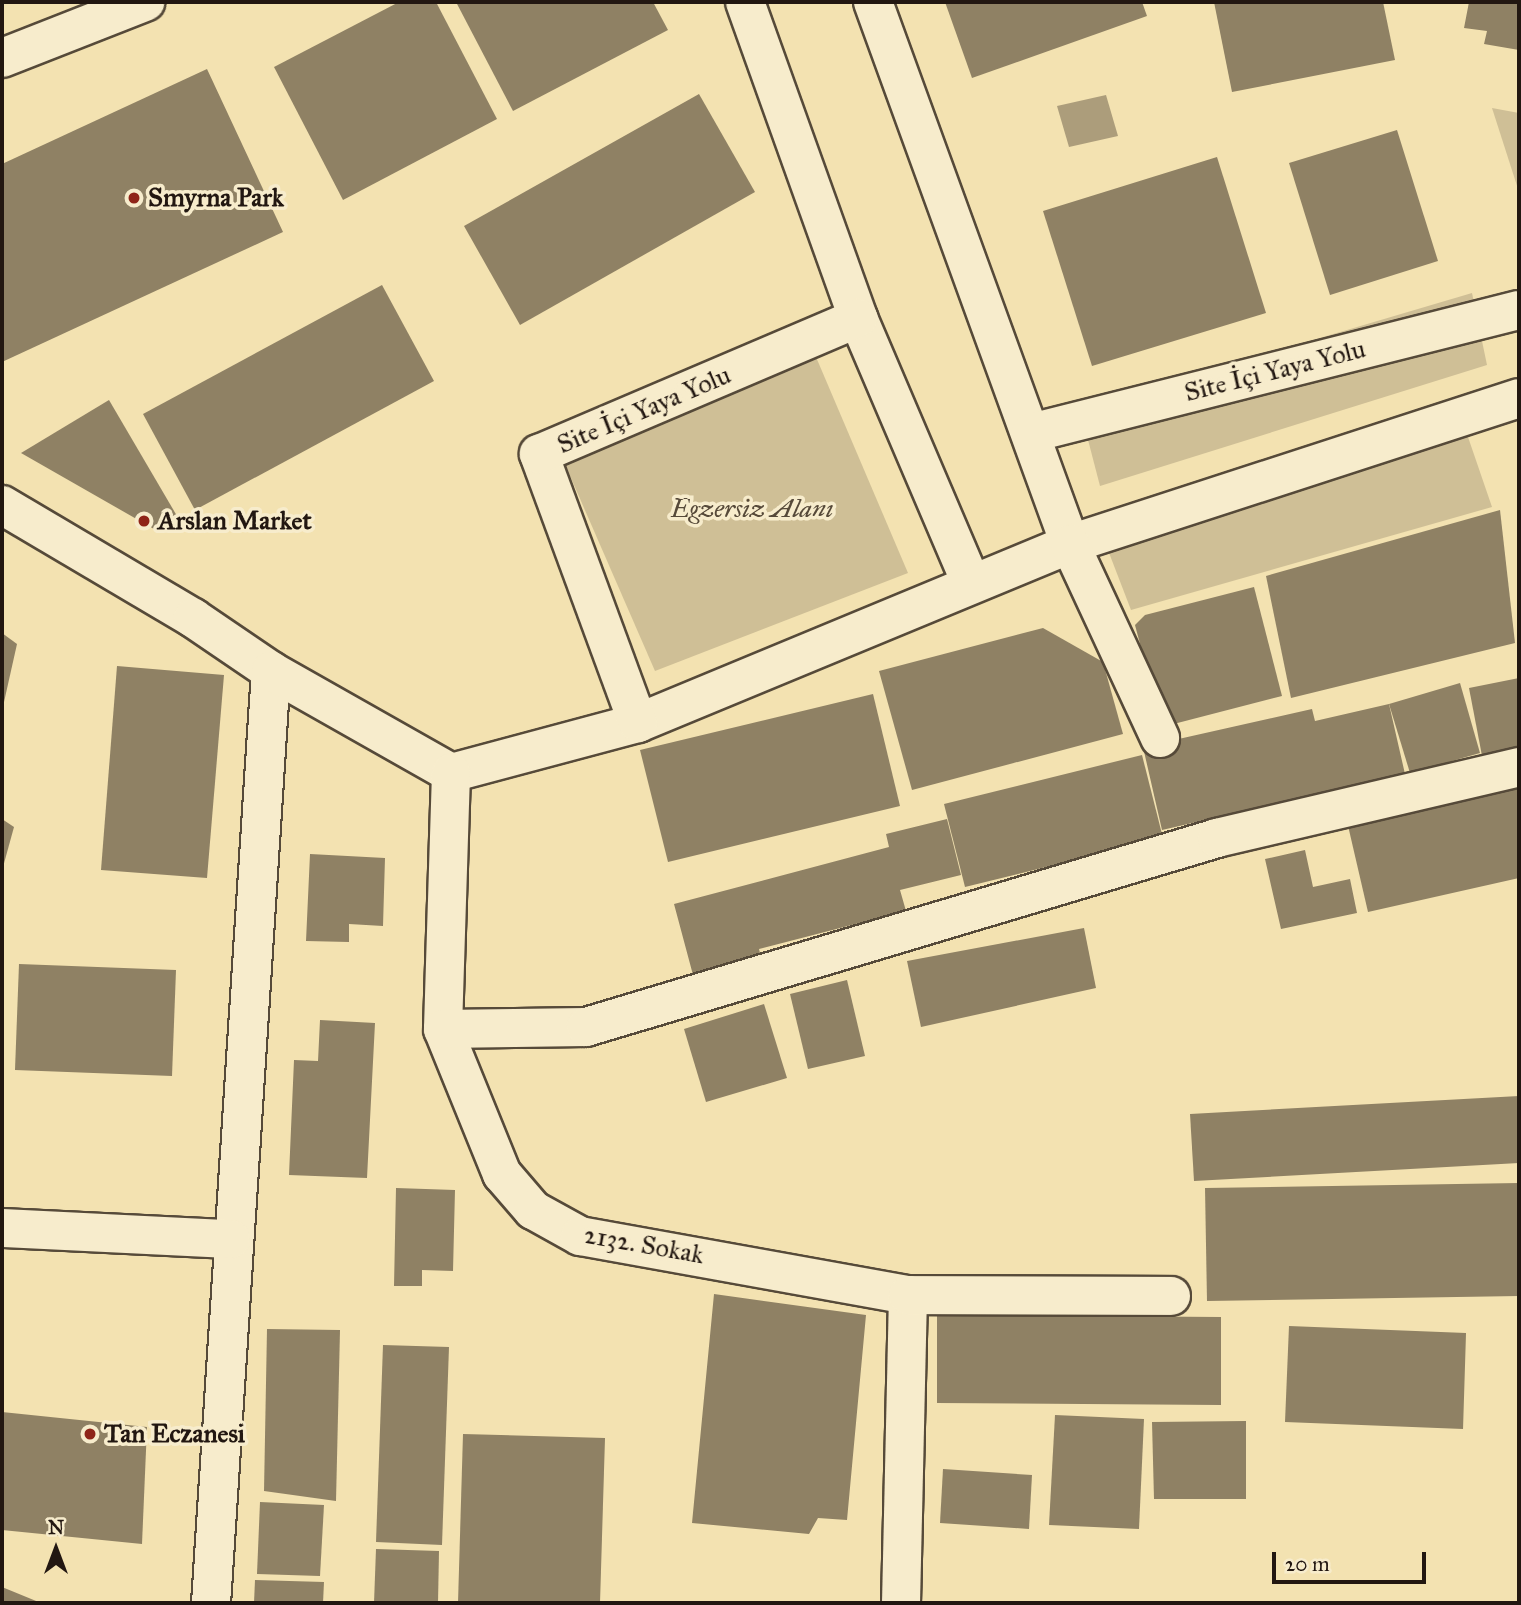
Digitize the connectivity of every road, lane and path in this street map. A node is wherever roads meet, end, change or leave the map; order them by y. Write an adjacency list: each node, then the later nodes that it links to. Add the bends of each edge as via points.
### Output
1 (145, 2): 4 (street)
2 (745, 2): 6 (street)
3 (873, 2): 8 (street)
4 (2, 58)
5 (1519, 310): 8 (street, Site İçi Yaya Yolu)
6 (858, 318): 11 (street); 13 (street, Site İçi Yaya Yolu, via 539,454)
7 (1519, 398): 10 (street)
8 (1031, 433): 10 (street)
9 (2, 505): 12 (street, via 193,618)
10 (1070, 544): 11 (street); 14 (street)
11 (970, 581): 13 (street)
12 (271, 671): 16 (street); 19 (street)
13 (638, 723): 16 (street)
14 (1160, 738)
15 (1519, 767): 17 (street, via 1217,838 586,1027)
16 (451, 773): 17 (street, 2132. Sokak)
17 (443, 1029): 20 (street, 2132. Sokak, via 502,1174 533,1210 580,1236)
18 (2, 1228): 19 (street)
19 (231, 1239): 22 (street)
20 (908, 1295): 21 (street, 2132. Sokak); 23 (street)
21 (1171, 1296)
22 (211, 1603)
23 (901, 1603)

